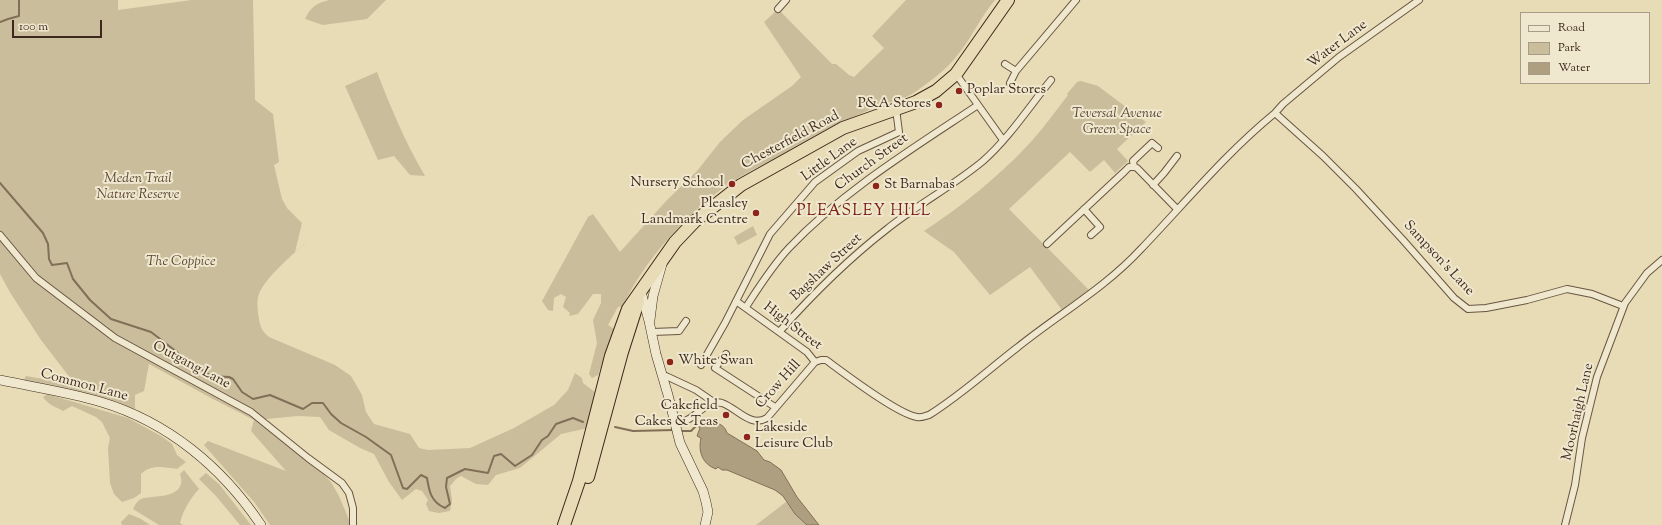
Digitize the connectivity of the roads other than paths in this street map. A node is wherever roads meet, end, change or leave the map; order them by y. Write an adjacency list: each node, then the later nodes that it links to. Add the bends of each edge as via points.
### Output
1 (786, 0): 5 (street)
2 (1008, 0): 8 (highway, Chesterfield Road)
3 (1076, 0): 7 (street)
4 (1419, 0): 13 (street, Water Lane, via 1339,57)
5 (778, 9)
6 (1005, 64): 7 (street)
7 (1016, 71): 10 (street)
8 (956, 74): 11 (street); 12 (highway, Chesterfield Road, via 936,91)
9 (1051, 80): 14 (street, Bagshaw Street)
10 (1010, 83)
11 (978, 105): 14 (street); 29 (street, Church Street, via 874,175 829,210 789,249)
12 (896, 109): 24 (highway, Chesterfield Road, via 843,128 741,185 695,220); 27 (street, Little Lane, via 899,132 858,152 815,182 770,234)
13 (1275, 113): 20 (street, Water Lane); 28 (street, Sampson's Lane, via 1351,184 1454,298 1468,309 1499,306 1567,288)
14 (1003, 140): 33 (street, Bagshaw Street, via 983,161 887,228 843,265)
15 (1158, 148): 17 (street, via 1152,144 1133,161)
16 (1177, 156): 18 (street)
17 (1134, 167): 18 (street); 19 (street, via 1129,167)
18 (1153, 185): 20 (street)
19 (1084, 209): 22 (street, via 1100,227); 23 (street)
20 (1177, 209): 41 (street, Water Lane, via 1141,250 1091,294 1018,346 941,407 929,415)
21 (0, 235): 43 (street, Outgang Lane, via 36,278 114,338 251,412 342,483 349,493)
22 (1091, 235)
23 (1047, 244)
24 (663, 258): 26 (highway, Chesterfield Road); 30 (street, Chesterfield Road)
25 (1662, 260): 28 (street, Moorhaigh Lane, via 1647,273)
26 (641, 292): 30 (street, Chesterfield Road); 45 (highway, via 628,309 613,349 579,481); 46 (highway)
27 (736, 301): 29 (street, High Street); 36 (street)
28 (1623, 306): 48 (street, Moorhaigh Lane, via 1597,376)
29 (746, 307): 33 (street, High Street)
30 (649, 321): 32 (street, Chesterfield Road)
31 (686, 321): 32 (street, via 679,331)
32 (652, 332): 37 (street, Chesterfield Road)
33 (780, 332): 35 (street, High Street)
34 (726, 354): 40 (street, via 715,368)
35 (815, 362): 40 (street, Crow Hill); 41 (street, High Street, via 826,360 891,404)
36 (701, 365)
37 (663, 377): 39 (street, Crow Hill, via 666,376 696,390); 42 (street, Chesterfield Road)
38 (0, 380): 44 (street, Common Lane, via 101,402 130,412 158,426 184,442 213,468 235,491)
39 (715, 403): 40 (street, Crow Hill, via 722,403 754,422 767,418); 42 (street)
40 (776, 407)
41 (916, 417)
42 (675, 425): 47 (street, Chesterfield Road, via 684,454 703,491 708,512)
43 (354, 524)
44 (261, 525)
45 (564, 525)
46 (573, 525)
47 (705, 525)
48 (1565, 525)

